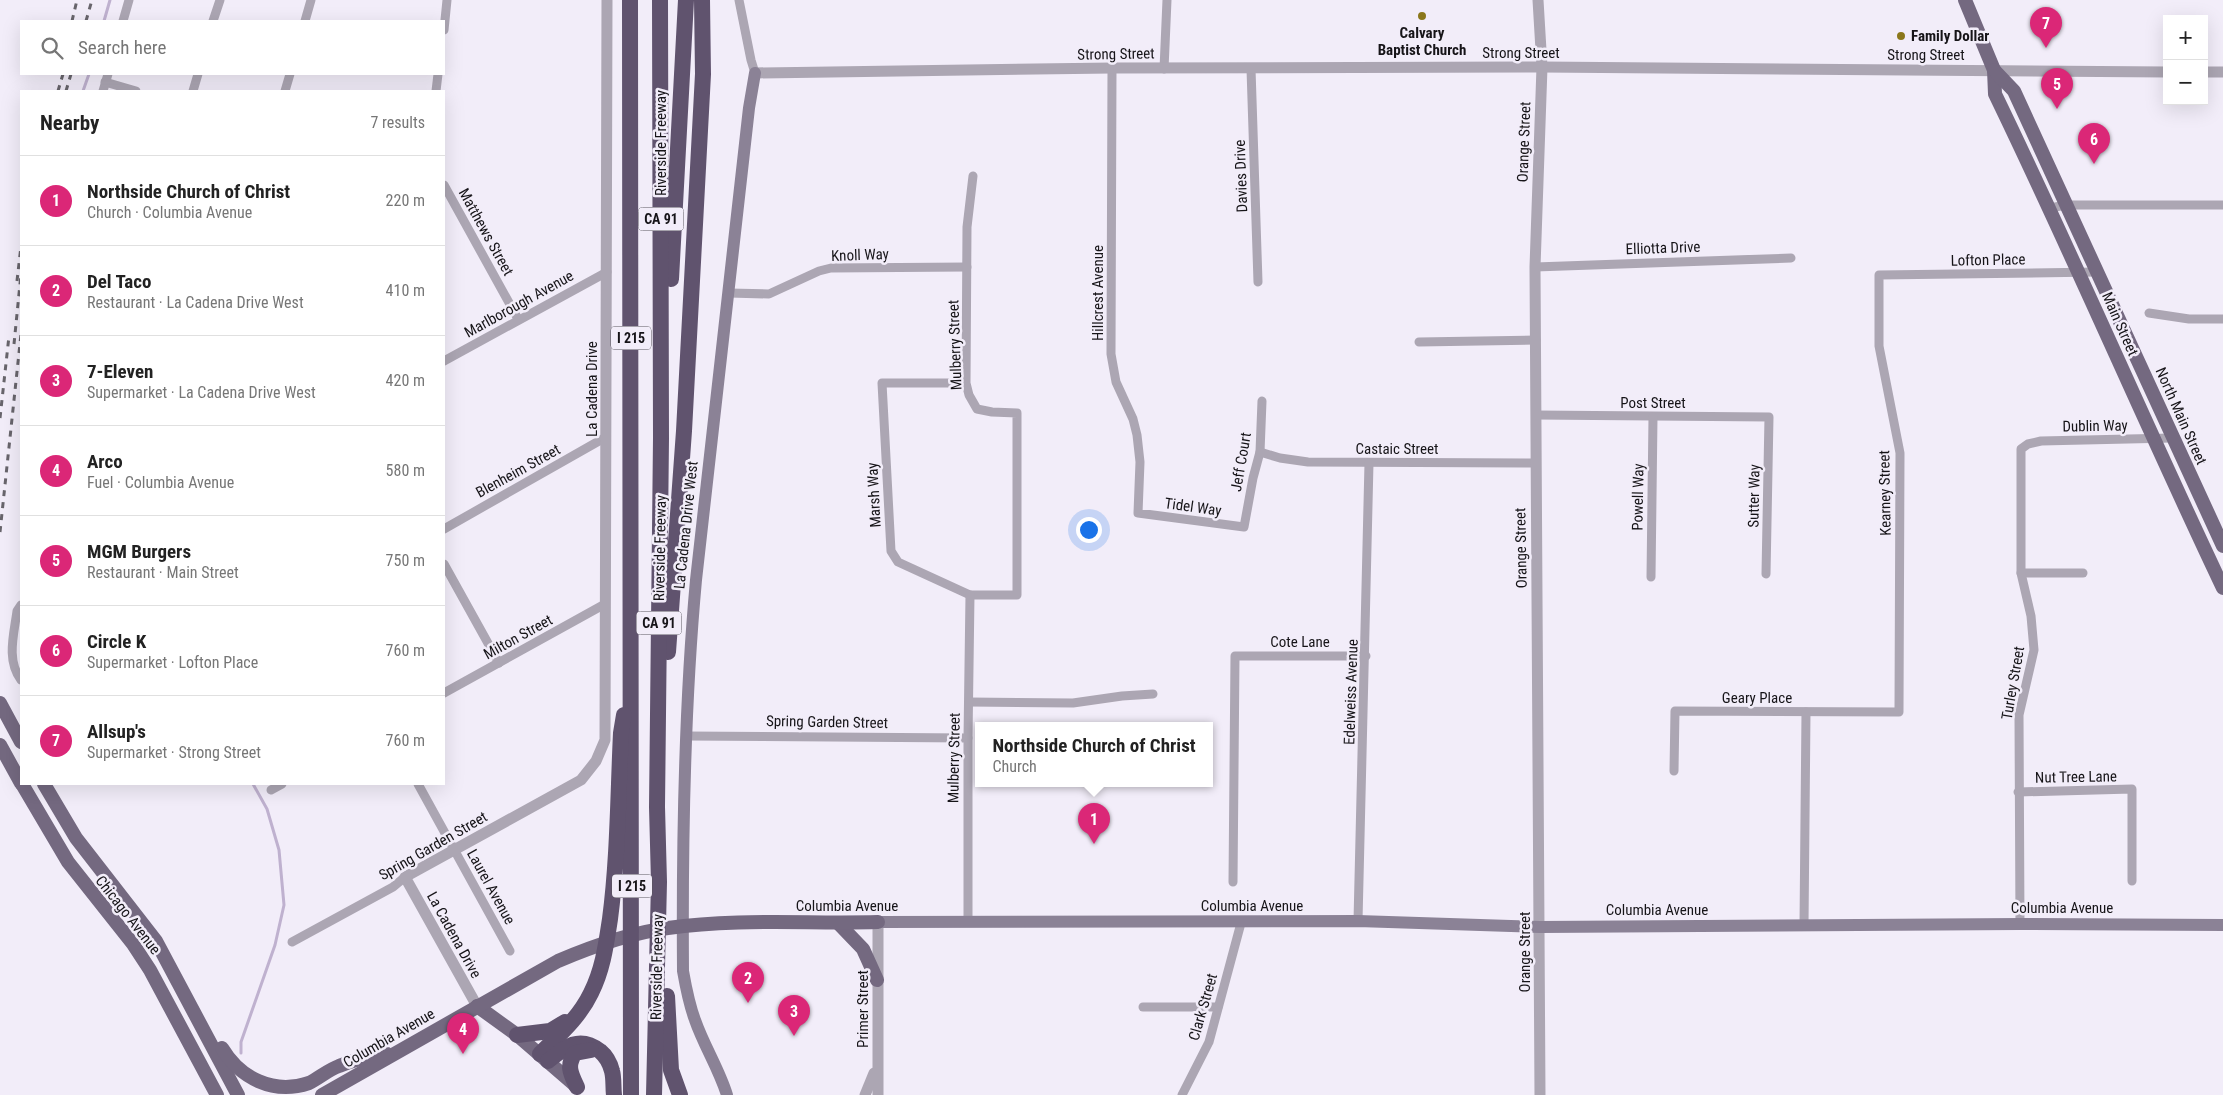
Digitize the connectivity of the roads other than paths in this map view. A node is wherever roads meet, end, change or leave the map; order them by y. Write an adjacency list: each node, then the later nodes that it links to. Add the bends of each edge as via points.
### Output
1 (129, 0): 14 (street)
2 (220, 0): 15 (street)
3 (311, 0): 16 (street)
4 (447, 0): 17 (street)
5 (607, 0): 43 (street, La Cadena Drive)
6 (630, 0): 84 (highway, Riverside Freeway / I 215)
7 (660, 0): 61 (highway, Riverside Freeway / CA 91)
8 (686, 0): 61 (highway)
9 (702, 0): 106 (highway, I 215, via 703,74 684,430)
10 (739, 0): 26 (street)
11 (1167, 0): 20 (street)
12 (1538, 0): 18 (street, Orange Street)
13 (1965, 0): 22 (main road, Main Street)
14 (123, 20)
15 (214, 20)
16 (305, 20)
17 (445, 20)
18 (1542, 67): 21 (street, Strong Street); 22 (street, Strong Street); 42 (street, Orange Street)
19 (1112, 68): 20 (street, Strong Street); 26 (street, Strong Street); 68 (street, Hillcrest Avenue, via 1112,354 1116,382 1137,435 1140,462)
20 (1164, 68): 21 (street, Strong Street)
21 (1251, 69): 47 (street, Davies Drive)
22 (1994, 70): 23 (street, Strong Street); 37 (main road, Main Street, via 2014,90); 39 (main road, Main Street, via 1995,94)
23 (2163, 72)
24 (2208, 72): 25 (street)
25 (2223, 72)
26 (755, 73): 48 (main road, La Cadena Drive West)
27 (198, 75): 32 (street)
28 (290, 75): 33 (street)
29 (438, 75): 34 (street)
30 (105, 82): 31 (street)
31 (133, 90)
32 (193, 90)
33 (285, 90)
34 (436, 90)
35 (973, 176): 41 (street, Mulberry Street, via 967,227)
36 (445, 187): 50 (street, Matthews Street)
37 (2066, 205): 38 (street); 39 (street); 45 (main road, Main Street)
38 (2223, 205)
39 (2050, 208): 44 (main road, Main Street)
40 (1790, 258): 42 (street, Elliotta Drive)
41 (967, 267): 48 (street, Knoll Way, via 831,268 769,294); 55 (street, Mulberry Street)
42 (1535, 267): 52 (street, Orange Street)
43 (607, 272): 50 (street, Marlborough Avenue); 60 (street, La Cadena Drive)
44 (2080, 272): 45 (street, Lofton Place); 46 (street, Lofton Place); 63 (main road, Main Street)
45 (2098, 272): 62 (main road, North Main Street)
46 (1879, 275): 91 (street, Kearney Street, via 1879,346 1900,453)
47 (1258, 282)
48 (729, 293): 92 (main road, La Cadena Drive West, via 689,656)
49 (2149, 313): 51 (street, via 2189,319)
50 (518, 319): 54 (street, Marlborough Avenue)
51 (2223, 319)
52 (1536, 340): 53 (street); 57 (street, Orange Street)
53 (1420, 342)
54 (445, 360)
55 (966, 384): 78 (street, Marsh Way, via 882,383 891,551 898,562); 79 (street, Mulberry Street, via 977,409 1017,413)
56 (1262, 401): 65 (street, Jeff Court)
57 (1536, 416): 58 (street, Post Street); 67 (street, Orange Street)
58 (1654, 417): 59 (street, Post Street); 76 (street, Powell Way)
59 (1769, 417): 75 (street, Sutter Way)
60 (606, 437): 70 (street, Blenheim Street); 80 (street, La Cadena Drive)
61 (661, 438): 106 (highway, Riverside Freeway / CA 91)
62 (2172, 438): 63 (street, Dublin Way); 71 (main road, North Main Street)
63 (2152, 439): 64 (street, Dublin Way, via 2041,441); 77 (main road, Main Street)
64 (2021, 449): 73 (street, Turley Street)
65 (1260, 452): 66 (street, Castaic Street, via 1308,462); 69 (street, Jeff Court)
66 (1369, 463): 67 (street, Castaic Street); 82 (street, Edelweiss Avenue)
67 (1536, 463): 120 (street, Orange Street)
68 (1138, 513): 69 (street, Tidel Way)
69 (1244, 527)
70 (445, 528)
71 (2223, 546)
72 (445, 566): 83 (street)
73 (2021, 573): 74 (street); 105 (street, Turley Street, via 2031,616 2034,650 2019,715)
74 (2083, 573)
75 (1766, 574)
76 (1651, 577)
77 (2223, 588)
78 (970, 594): 79 (street, Marsh Way); 88 (street, Mulberry Street)
79 (1017, 595)
80 (605, 604): 83 (street, Milton Street); 98 (street, La Cadena Drive, via 605,740)
81 (20, 606): 85 (street, via 12,660)
82 (1366, 656): 111 (street, Cote Lane, via 1235,656); 112 (street, Edelweiss Avenue)
83 (499, 663): 86 (street, Milton Street)
84 (632, 676): 128 (highway, via 620,733 615,880 604,961); 139 (highway, Riverside Freeway / I 215)
85 (20, 678)
86 (445, 693)
87 (1153, 694): 88 (street, via 1073,704)
88 (969, 702): 93 (street, Mulberry Street)
89 (0, 703): 94 (main road)
90 (1806, 712): 91 (street, Geary Place); 97 (street, Geary Place, via 1675,711); 118 (street)
91 (1899, 712)
92 (686, 736): 93 (street, Spring Garden Street); 142 (main road, La Cadena Drive West, via 683,971 695,1021)
93 (968, 738): 114 (street, Mulberry Street)
94 (20, 742)
95 (20, 744): 96 (main road)
96 (3, 750): 99 (main road, Chicago Avenue)
97 (1674, 772)
98 (588, 774): 107 (street, Spring Garden Street)
99 (20, 780)
100 (23, 785): 135 (main road, Chicago Avenue, via 68,862 150,970)
101 (45, 785): 127 (main road, Chicago Avenue, via 76,838 156,941)
102 (280, 785): 104 (street)
103 (419, 785): 107 (street, Laurel Avenue)
104 (271, 790)
105 (2018, 792): 109 (street, Nut Tree Lane, via 2132,789); 117 (street, Turley Street)
106 (656, 807): 110 (highway, Riverside Freeway / I 215)
107 (455, 850): 108 (street, Spring Garden Street); 122 (street, Laurel Avenue)
108 (405, 878): 121 (street, Spring Garden Street); 124 (street, La Cadena Drive)
109 (2132, 881)
110 (659, 882): 140 (highway, Riverside Freeway / I 215); 141 (highway, via 665,909 671,1070)
111 (1233, 882)
112 (1358, 921): 116 (main road, Columbia Avenue); 120 (main road, Columbia Avenue)
113 (878, 922): 114 (main road, Columbia Avenue); 115 (main road, Columbia Avenue); 123 (street, Primer Street)
114 (968, 922): 116 (main road, Columbia Avenue)
115 (838, 923): 123 (main road, via 862,949); 124 (main road, Columbia Avenue, via 701,924 666,928 592,947 558,961)
116 (1241, 923): 126 (street, Clark Street)
117 (2020, 924): 118 (main road, Columbia Avenue); 119 (main road, Columbia Avenue)
118 (1804, 925): 120 (main road, Columbia Avenue)
119 (2223, 925)
120 (1540, 927): 146 (street, Orange Street)
121 (292, 942)
122 (510, 951)
123 (877, 980): 133 (street, Primer Street)
124 (477, 1006): 129 (main road); 130 (main road, Columbia Avenue)
125 (1143, 1006): 126 (street)
126 (1218, 1007): 145 (street, Clark Street, via 1209,1042)
127 (193, 1009): 130 (main road, via 241,1072 270,1088 285,1089 307,1084 338,1066); 136 (main road, Chicago Avenue)
128 (578, 1014): 129 (highway, via 550,1031); 132 (highway)
129 (517, 1035): 132 (main road)
130 (397, 1052): 137 (main road, Columbia Avenue)
131 (603, 1054): 132 (highway, via 588,1043 577,1043); 134 (highway, via 592,1050 575,1053 569,1066); 138 (highway, via 612,1072)
132 (544, 1058): 134 (main road)
133 (877, 1064): 143 (street); 144 (street, Primer Street)
134 (580, 1091)
135 (217, 1095)
136 (238, 1095)
137 (322, 1095)
138 (614, 1095)
139 (631, 1095)
140 (654, 1095)
141 (680, 1095)
142 (727, 1095)
143 (865, 1095)
144 (878, 1095)
145 (1182, 1095)
146 (1540, 1095)

